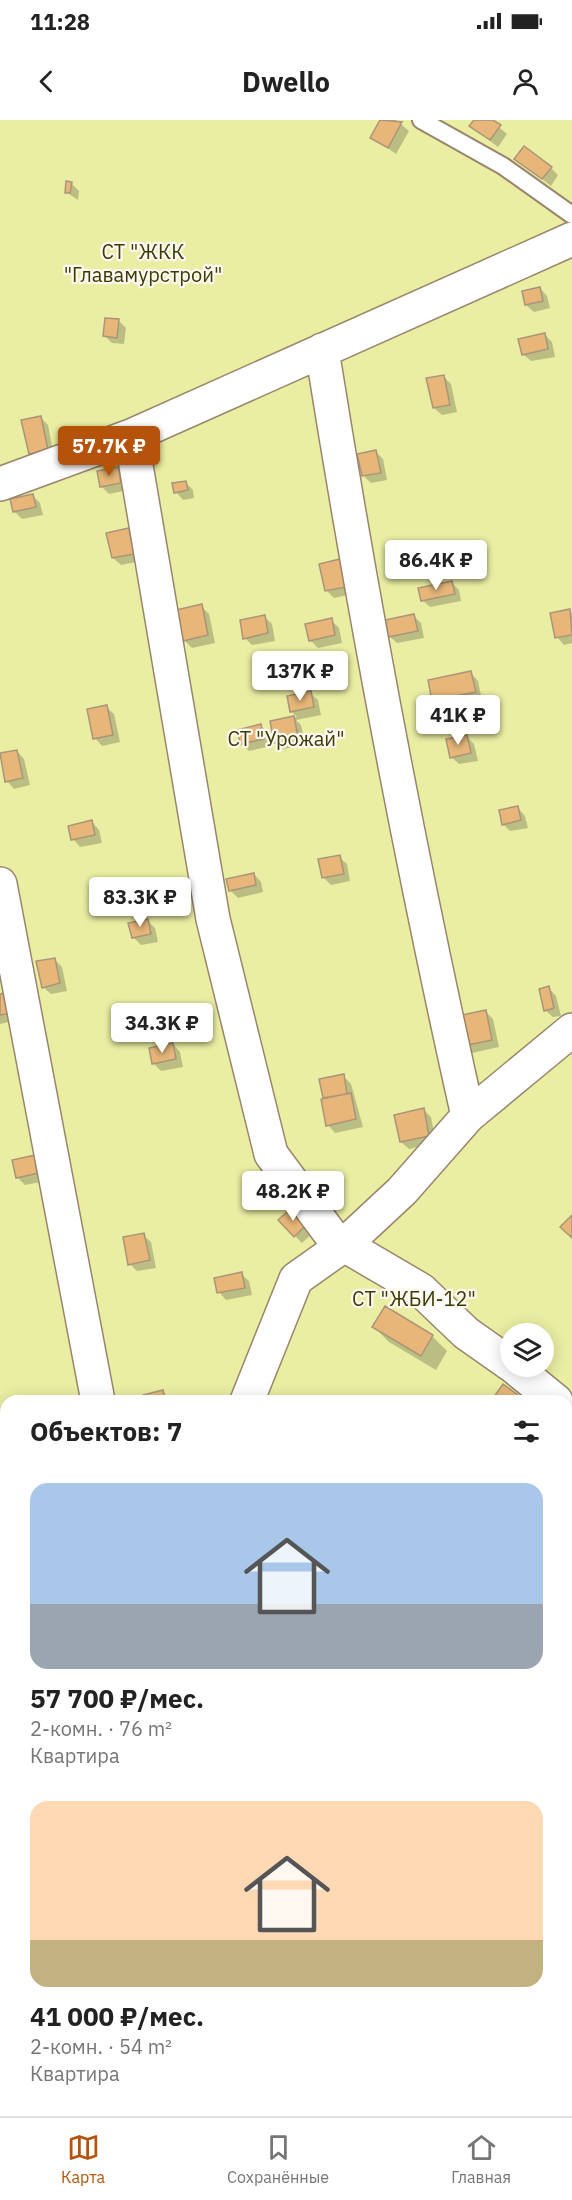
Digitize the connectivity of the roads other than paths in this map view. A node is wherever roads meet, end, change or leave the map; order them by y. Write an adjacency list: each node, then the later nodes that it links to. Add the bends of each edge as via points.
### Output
1 (421, 120): 2 (lane, via 503,165)
2 (572, 215)
3 (572, 239): 4 (street)
4 (322, 350): 5 (street); 9 (street, via 355,556)
5 (131, 436): 6 (street); 10 (street, via 213,920 271,1154 334,1239)
6 (0, 484)
7 (0, 884): 13 (street)
8 (572, 1030): 9 (street)
9 (468, 1116): 10 (street, via 402,1191)
10 (344, 1245): 11 (street, via 421,1290 466,1333); 14 (street, via 296,1279)
11 (500, 1358)
12 (525, 1377): 15 (street)
13 (97, 1395)
14 (249, 1395)
15 (548, 1395)

